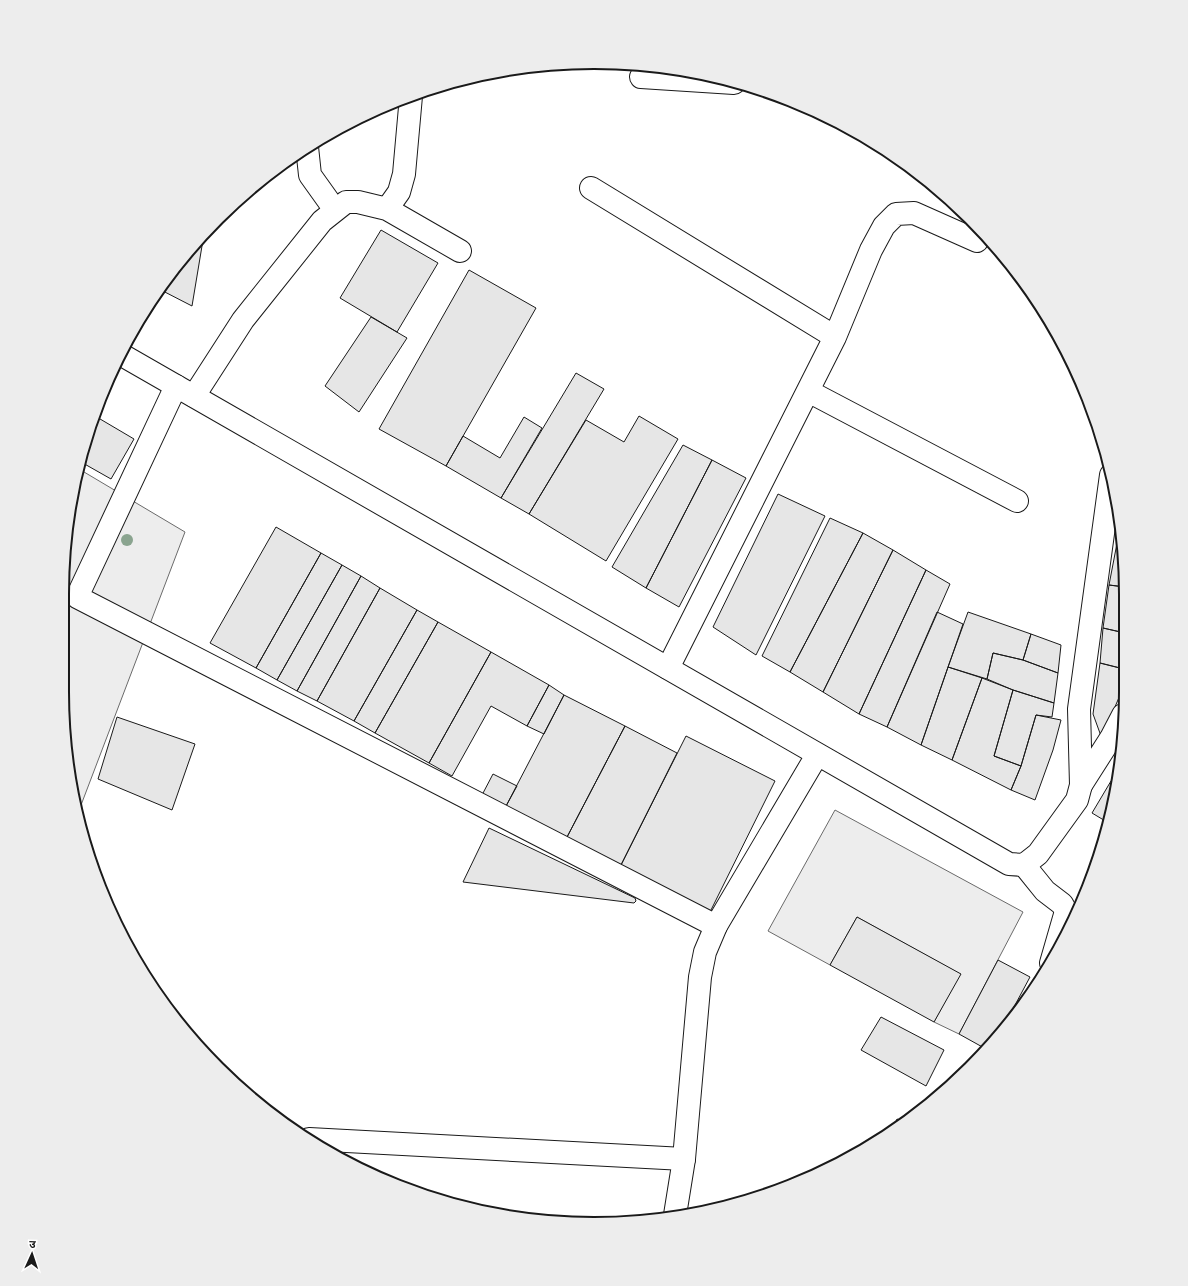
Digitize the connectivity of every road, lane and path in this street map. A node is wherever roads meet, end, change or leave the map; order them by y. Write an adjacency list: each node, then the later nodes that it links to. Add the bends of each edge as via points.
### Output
1 (641, 77): 2 (street)
2 (705, 81)
3 (410, 102): 6 (street, via 404,174 399,192)
4 (308, 154): 7 (street, via 310,175)
5 (591, 188): 10 (street)
6 (387, 209): 7 (street, via 358,202 346,202); 9 (street)
7 (335, 210): 14 (street, via 322,221 243,320)
8 (977, 241): 10 (street, via 914,214 896,214 884,226 871,250)
9 (460, 251)
10 (835, 337): 13 (street)
11 (126, 357): 12 (street)
12 (176, 386): 14 (street); 23 (street, via 78,597)
13 (808, 391): 16 (street); 17 (street)
14 (194, 396): 17 (street)
15 (1109, 491): 20 (street, via 1079,709)
16 (1017, 501)
17 (668, 668): 19 (street)
18 (1118, 724): 20 (street)
19 (817, 755): 21 (street, via 1009,864); 23 (street)
20 (1081, 785): 21 (street, via 1077,800 1038,854)
21 (1024, 865): 22 (street, via 1045,891)
22 (1070, 913)
23 (716, 926): 25 (street, via 705,952 700,976)
24 (319, 1140): 25 (street)
25 (684, 1159): 26 (street)
26 (676, 1211)

